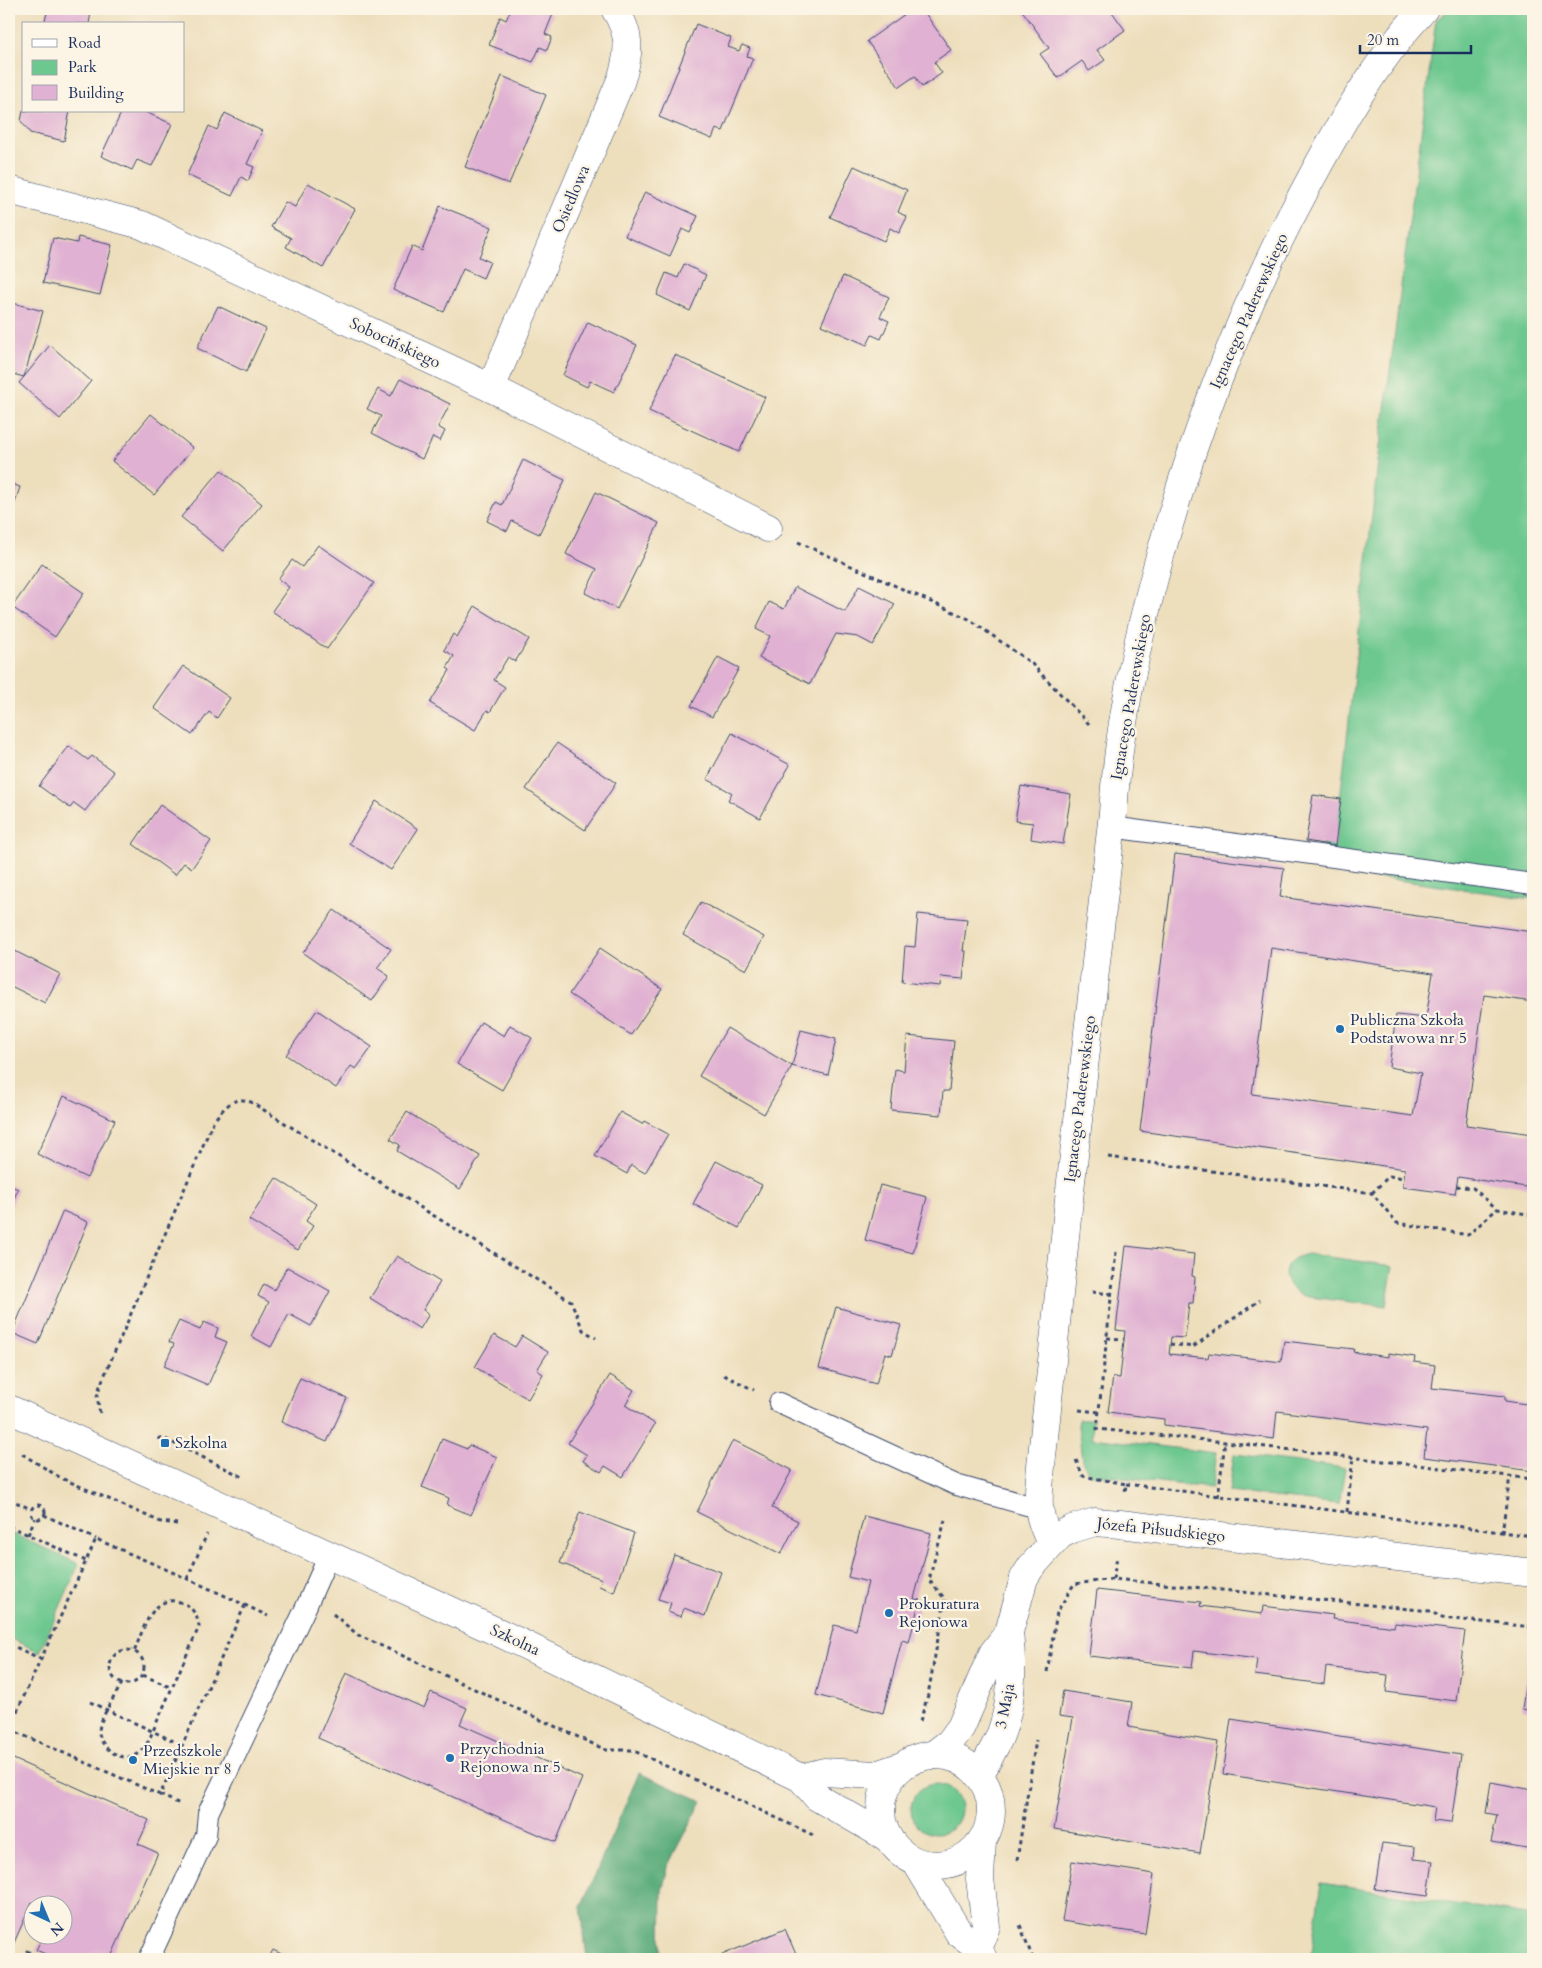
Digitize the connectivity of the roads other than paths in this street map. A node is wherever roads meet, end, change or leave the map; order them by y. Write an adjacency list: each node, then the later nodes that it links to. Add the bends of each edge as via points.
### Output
1 (615, 9): 4 (street, Osiedlowa, via 627,37 628,57 621,80)
2 (1424, 9): 6 (street, Ignacego Paderewskiego, via 1375,69 1333,137 1285,227 1232,341 1191,451 1146,610 1123,720)
3 (9, 190): 4 (street, Sobocińskiego, via 142,225)
4 (491, 388): 5 (street, Sobocińskiego)
5 (768, 528)
6 (1111, 828): 7 (lane); 10 (street, Ignacego Paderewskiego)
7 (1533, 884)
8 (779, 1402): 10 (lane, via 956,1485)
9 (9, 1409): 12 (street, Szkolna)
10 (1037, 1508): 11 (street)
11 (1051, 1544): 13 (street, Józefa Piłsudskiego, via 1060,1535 1095,1522); 14 (street, 3 Maja, via 1024,1578)
12 (330, 1555): 18 (street, Szkolna); 23 (lane, via 208,1813 206,1836)
13 (1533, 1573)
14 (1008, 1632): 15 (street, 3 Maja, via 993,1653 961,1726 950,1742); 17 (street, 3 Maja, via 1013,1661 1007,1714 999,1738)
15 (933, 1755): 16 (street); 17 (street, via 966,1764)
16 (902, 1766): 18 (street, via 876,1775 824,1772); 19 (street, via 888,1783 882,1799 881,1817)
17 (979, 1776): 20 (street, via 988,1789 990,1805 989,1823)
18 (801, 1778): 19 (street, Szkolna, via 817,1797)
19 (888, 1838): 21 (street, via 900,1853)
20 (982, 1840): 21 (street, via 969,1854 951,1863); 22 (street, via 980,1879 986,1926)
21 (916, 1862): 22 (street, via 959,1933)
22 (980, 1953)
23 (149, 1959)

